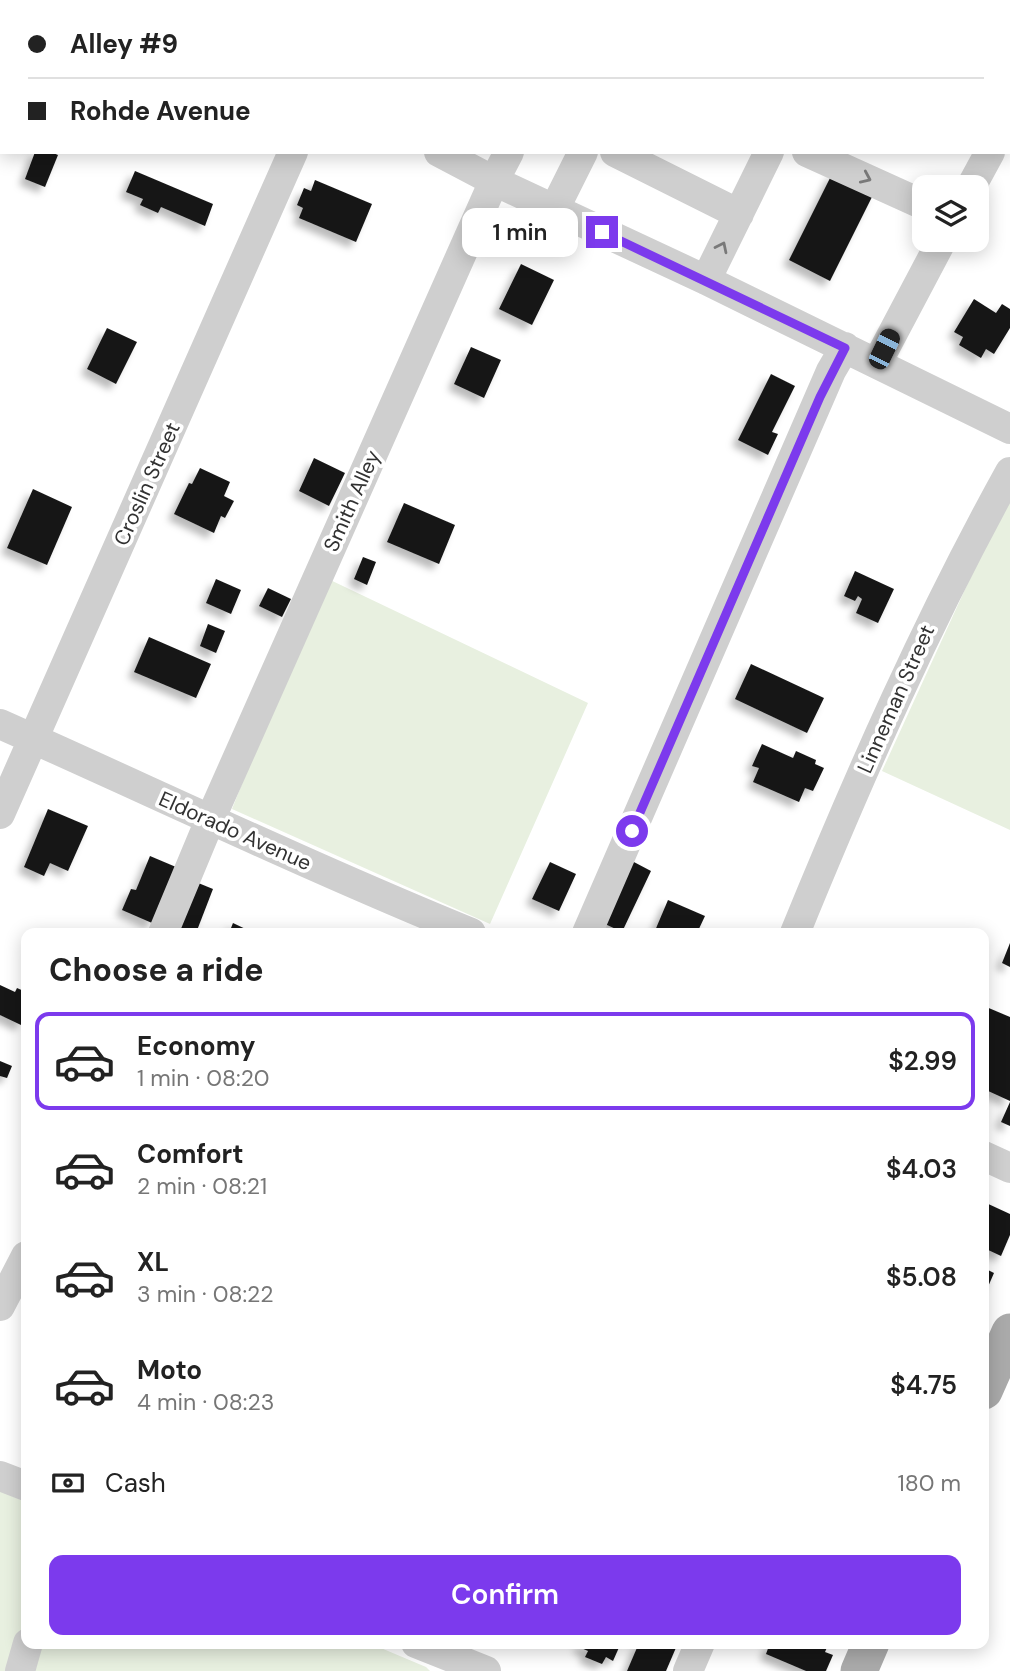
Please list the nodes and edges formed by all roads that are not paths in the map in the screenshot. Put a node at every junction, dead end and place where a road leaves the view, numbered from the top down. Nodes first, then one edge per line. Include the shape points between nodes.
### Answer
1 (292, 154) edge
2 (443, 154) edge
3 (508, 154) edge
4 (582, 154) edge
5 (619, 154) edge
6 (768, 154) edge
7 (811, 154) edge
8 (989, 154) edge
9 (978, 175) edge
10 (494, 181) junction
11 (912, 200) edge
12 (554, 209) junction
13 (739, 214) junction
14 (936, 252) edge
15 (706, 281) junction
16 (845, 348) junction
17 (877, 363) junction
18 (1010, 429) edge
19 (1010, 472) edge
20 (0, 724) edge
21 (34, 739) junction
22 (0, 814) edge
23 (210, 820) junction
24 (165, 928) edge
25 (458, 928) edge
26 (589, 928) edge
27 (797, 928) edge
28 (989, 1158) edge
29 (1010, 1168) edge
30 (21, 1266) edge
31 (0, 1307) edge
32 (1008, 1340) edge
33 (989, 1380) edge
34 (0, 1476) edge
35 (21, 1484) edge
36 (26, 1649) edge
37 (436, 1649) edge
38 (697, 1649) edge
39 (869, 1649) edge
40 (484, 1663) edge
41 (20, 1671) edge
42 (688, 1671) edge
43 (859, 1671) edge

1 - 21 street, Croslin Street
2 - 10 street
3 - 10 street, Smith Alley
4 - 12 street
5 - 13 street
6 - 13 street
7 -> 11 street
8 - 9 street
10 - 12 street
10 - 23 street, Smith Alley
12 - 15 street
15 -> 13 street
14 - 17 street
15 - 16 street
16 - 17 street
16 - 26 street
17 - 18 street
19 - 27 street, Linneman Street via 935,614
20 - 21 street, Eldorado Avenue
21 - 22 street, Croslin Street
21 - 23 street, Eldorado Avenue
23 - 24 street, Smith Alley
23 - 25 street, Eldorado Avenue
28 - 29 street
30 - 31 street
32 - 33 main road
34 - 35 street
36 - 41 street
37 - 40 street
38 - 42 street
39 - 43 main road

